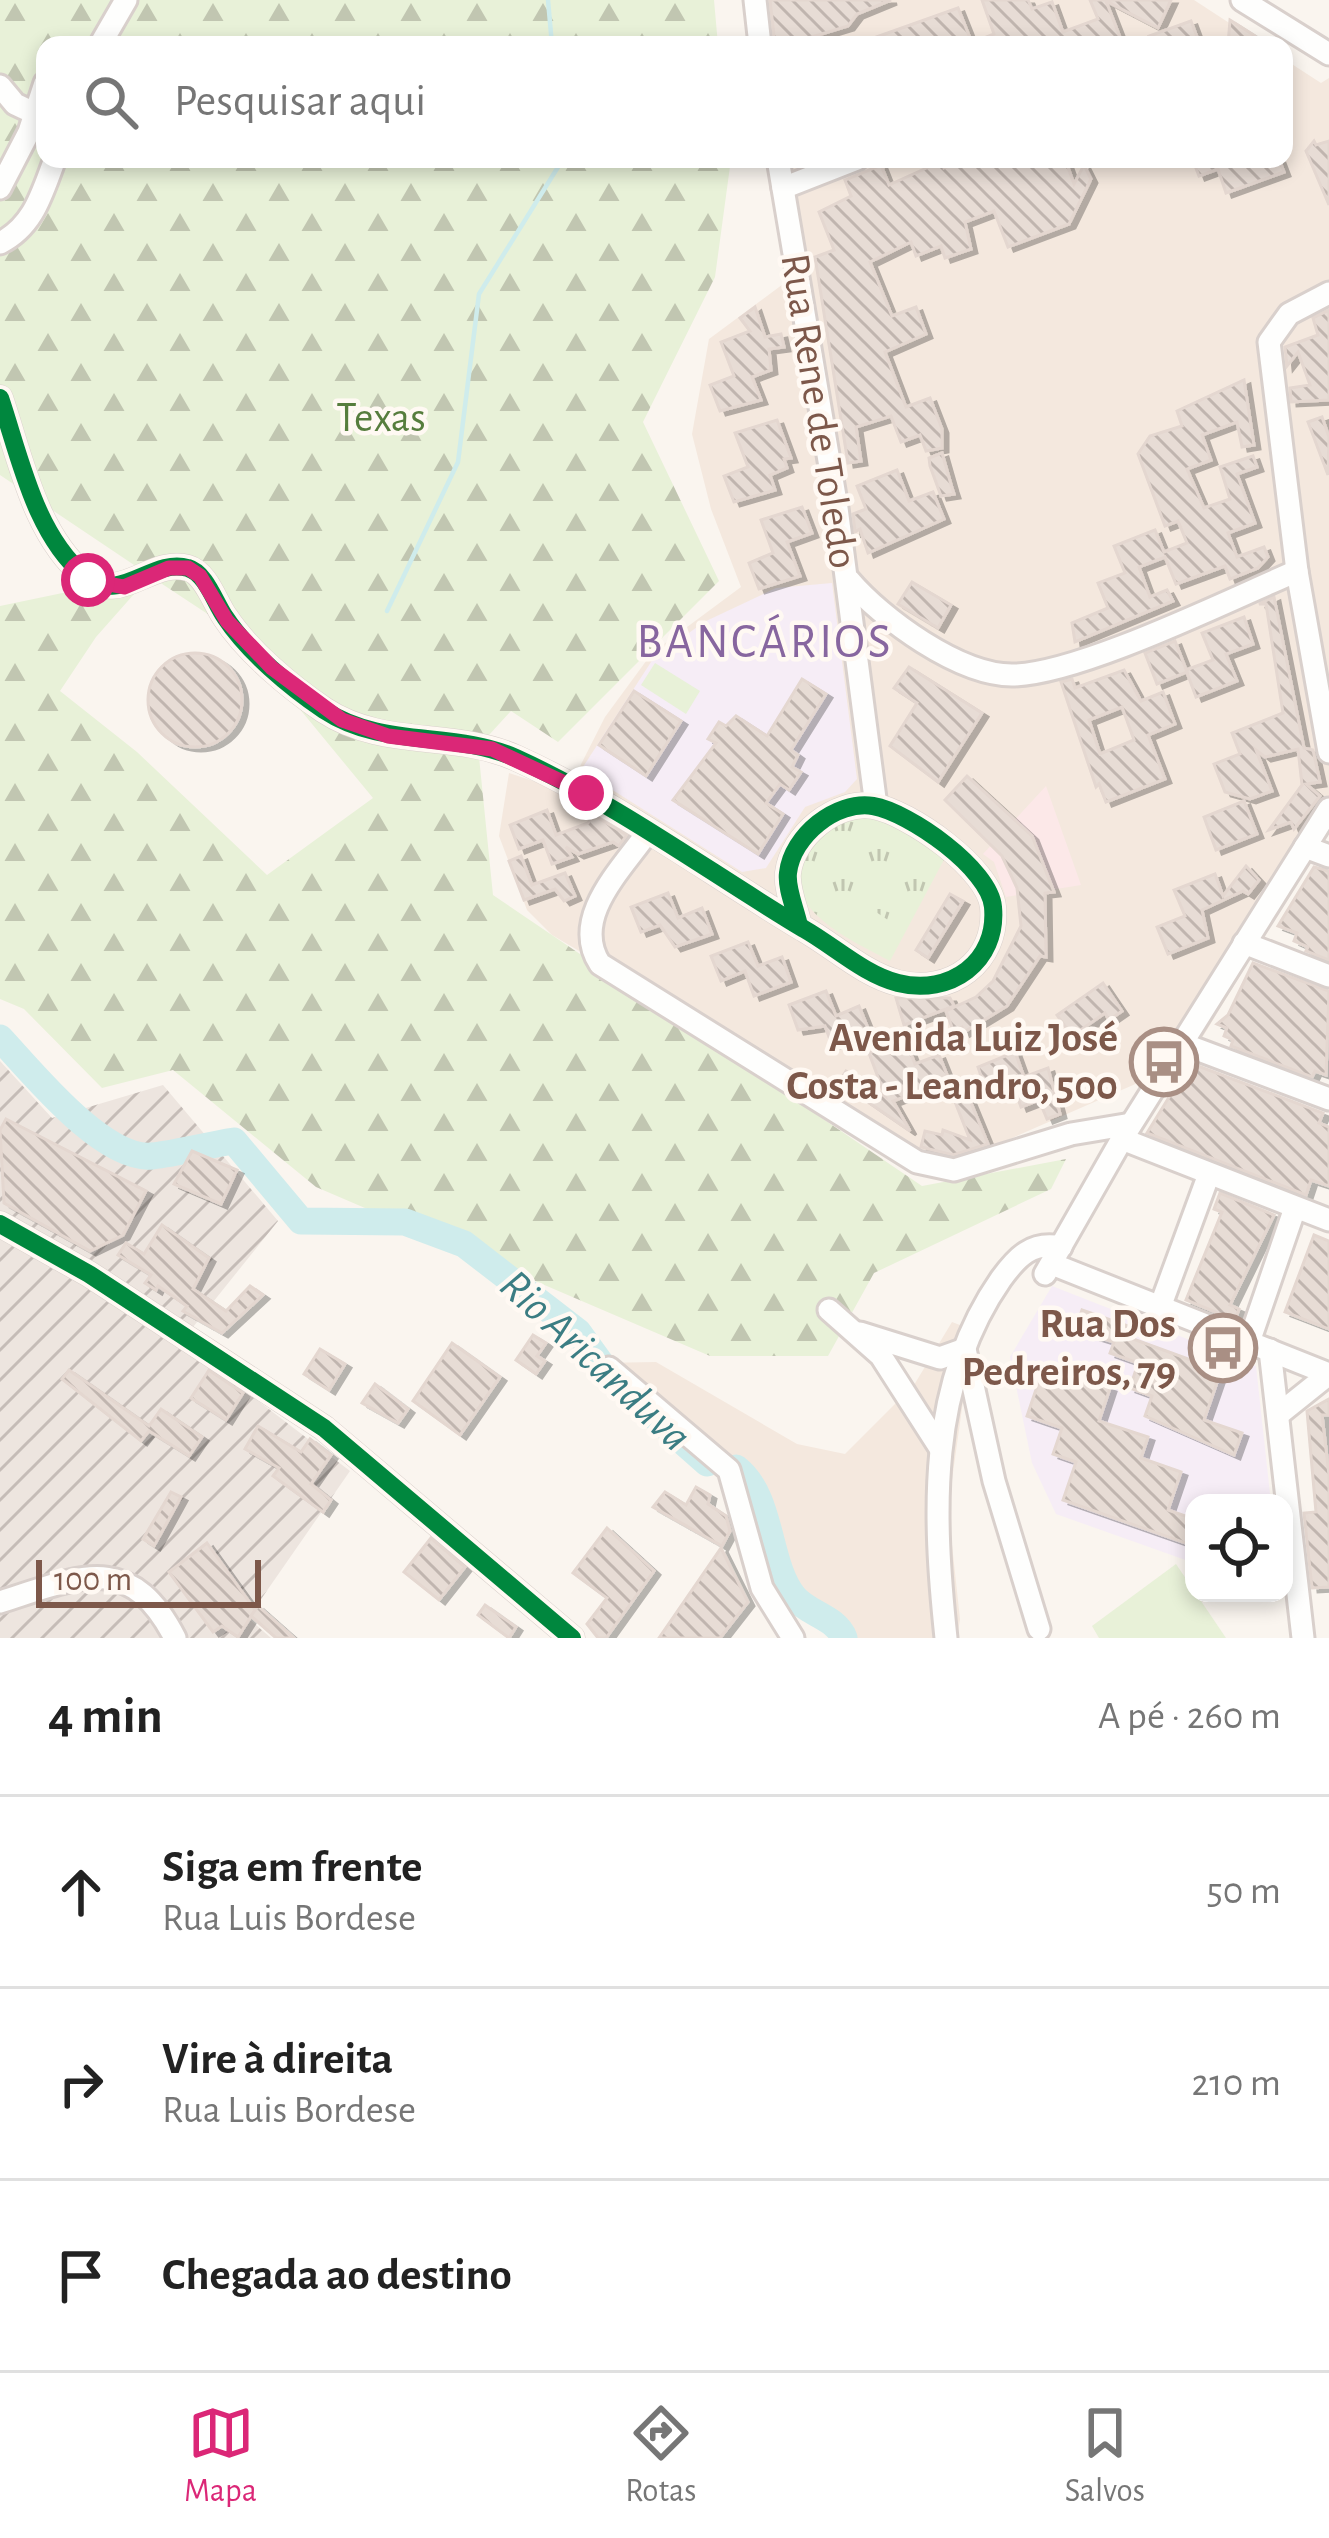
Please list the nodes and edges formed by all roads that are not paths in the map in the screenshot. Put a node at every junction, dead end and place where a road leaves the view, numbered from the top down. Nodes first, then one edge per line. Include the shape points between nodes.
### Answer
1 (126, 0) edge
2 (754, 0) edge
3 (1242, 0) edge
4 (105, 36) edge
5 (759, 36) edge
6 (1329, 54) edge
7 (0, 86) edge
8 (36, 108) edge
9 (34, 113) junction
10 (52, 168) edge
11 (780, 168) edge
12 (834, 168) edge
13 (0, 188) edge
14 (783, 188) junction
15 (0, 243) edge
16 (1329, 293) edge
17 (0, 398) edge
18 (1297, 571) junction
19 (847, 578) junction
20 (890, 622) junction
21 (856, 655) junction
22 (1329, 752) edge
23 (876, 806) junction
24 (1329, 809) edge
25 (647, 833) junction
26 (1305, 847) junction
27 (1329, 856) edge
28 (787, 874) junction
29 (741, 891) junction
30 (800, 926) junction
31 (1244, 944) junction
32 (1329, 976) edge
33 (1183, 1044) junction
34 (1329, 1099) edge
35 (1127, 1131) junction
36 (1209, 1174) junction
37 (1295, 1208) junction
38 (1329, 1220) edge
39 (0, 1224) edge
40 (1052, 1262) junction
41 (829, 1310) dead end
42 (1159, 1310) junction
43 (860, 1333) junction
44 (1260, 1346) junction
45 (964, 1349) junction
46 (609, 1368) dead end
47 (1329, 1374) edge
48 (1279, 1414) junction
49 (940, 1448) junction
50 (0, 1602) edge
51 (1039, 1629) dead end
52 (175, 1638) edge
53 (572, 1638) edge
54 (793, 1638) edge
55 (946, 1638) edge
56 (1303, 1638) edge

1 - 4 street
2 - 5 street
3 - 6 street
7 - 9 street
8 - 9 street
9 - 13 street
10 - 15 street via 34,213
11 - 14 street, Rua Rene de Toledo
12 - 14 street
14 - 19 street, Rua Rene de Toledo
16 - 18 street via 1289,314 1269,342
17 - 25 street via 36,505 88,580 124,587 188,568 272,668 342,720 388,736 492,749 586,793
18 - 20 street via 1147,634 1012,675 976,667
18 - 22 street
19 - 20 street
19 - 21 street, Rua Rene de Toledo
20 - 21 street
21 - 23 street, Rua Rene de Toledo
23 - 28 street via 854,807 813,827
23 - 30 street via 957,853 983,879 993,919 981,958 948,982 899,984
24 - 26 street
25 - 29 street
25 - 35 street via 593,916 590,939 600,964 917,1162 954,1170 1072,1133
26 - 27 street
26 - 31 street
28 - 29 street
28 - 30 street
29 - 30 street
31 - 32 street
31 - 33 street
33 - 34 street
33 - 35 street
35 - 36 street
35 - 40 street
36 - 37 street
36 - 42 street
37 - 38 street
37 - 44 street
39 - 53 street via 324,1428
40 - 42 street
40 - 45 street via 1040,1245 1013,1262
41 - 43 street
42 - 44 street
43 - 45 street via 940,1358
43 - 49 street
44 - 47 street
44 - 48 street
45 - 49 street
45 - 51 street
46 - 54 street via 729,1470 762,1588
47 - 48 street
48 - 56 street
49 - 55 street
50 - 52 street via 76,1578 121,1579 156,1602

